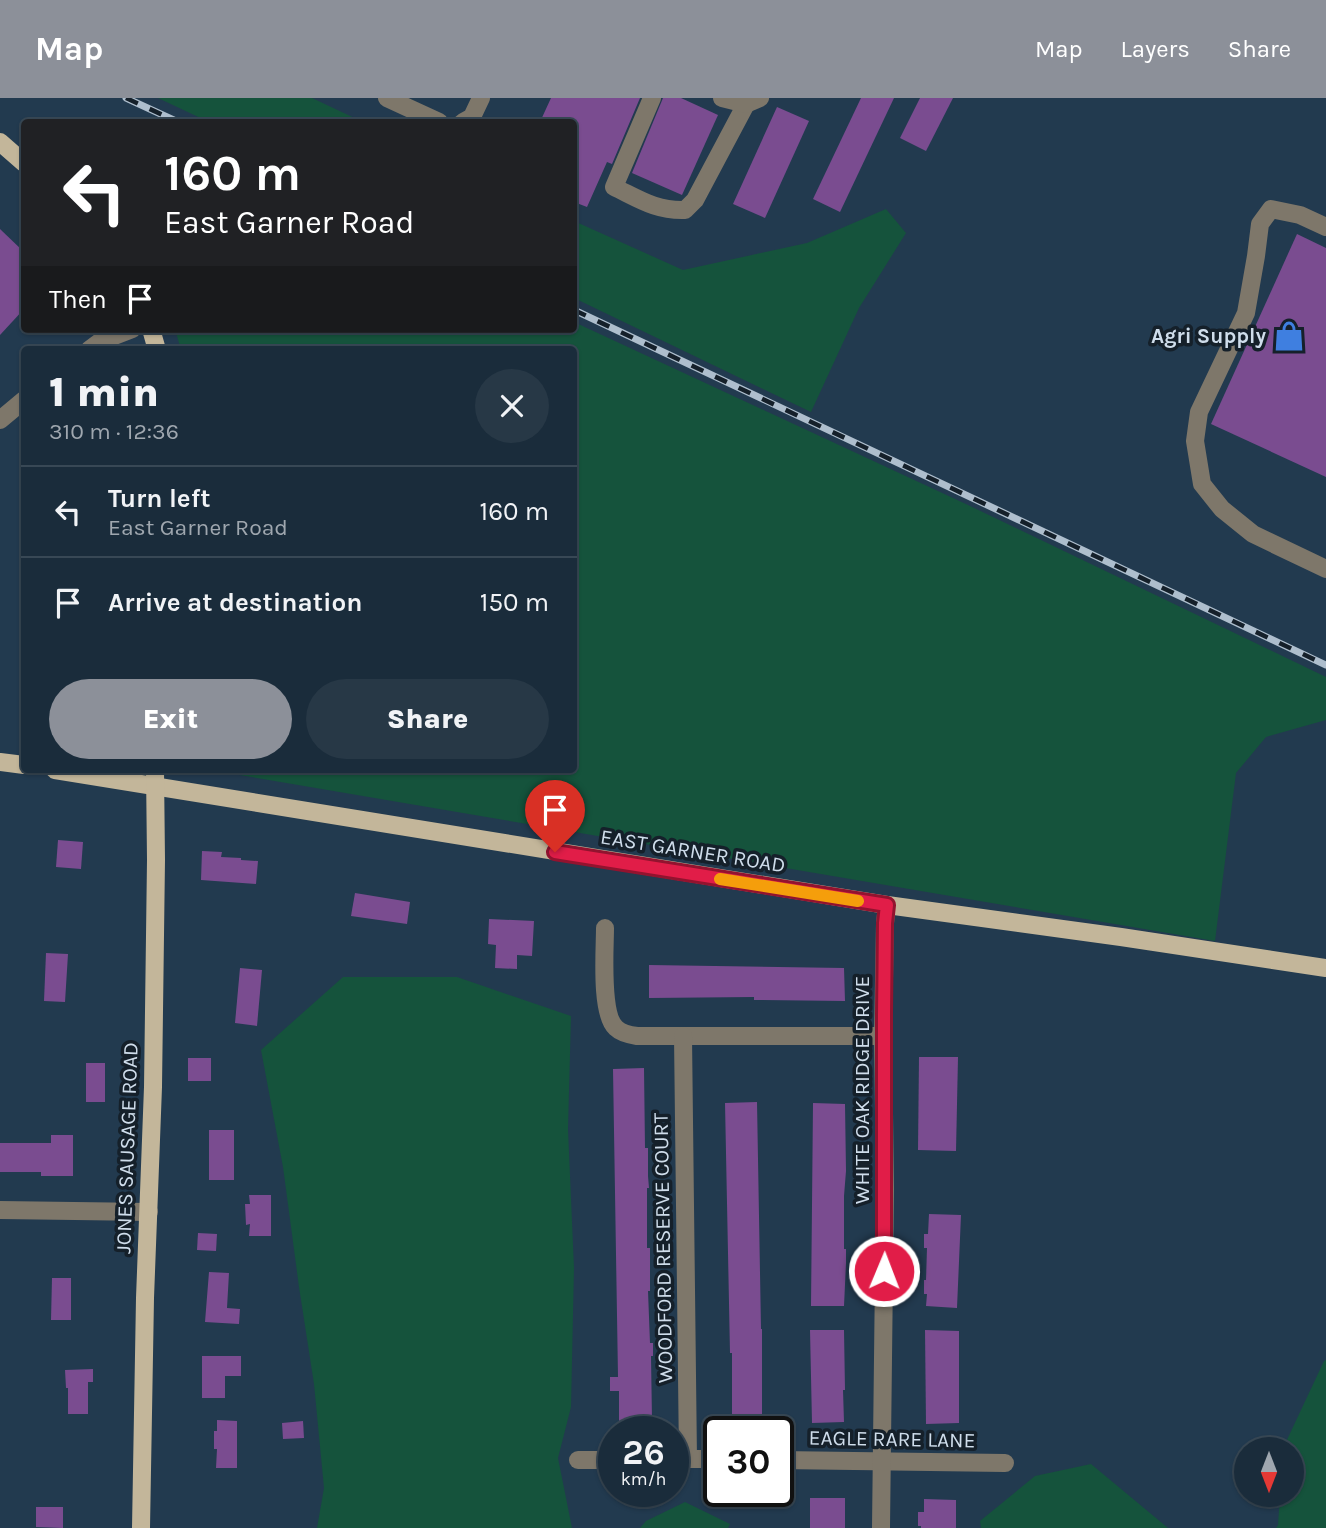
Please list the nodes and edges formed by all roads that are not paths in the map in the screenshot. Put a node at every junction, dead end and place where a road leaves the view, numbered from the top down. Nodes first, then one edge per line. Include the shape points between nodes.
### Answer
1 (387, 98) edge
2 (481, 98) edge
3 (652, 98) edge
4 (722, 98) edge
5 (753, 101) edge
6 (432, 119) edge
7 (468, 119) edge
8 (0, 142) edge
9 (21, 160) edge
10 (1326, 227) edge
11 (122, 333) edge
12 (94, 346) edge
13 (21, 402) edge
14 (0, 420) edge
15 (1326, 569) edge
16 (0, 761) edge
17 (21, 764) edge
18 (92, 773) edge
19 (155, 778) edge
20 (887, 905) junction
21 (605, 928) dead end
22 (1326, 968) edge
23 (683, 1036) junction
24 (883, 1036) junction
25 (0, 1210) edge
26 (149, 1212) junction
27 (681, 1416) edge
28 (578, 1460) dead end
29 (598, 1460) edge
30 (794, 1460) edge
31 (881, 1461) junction
32 (1005, 1463) dead end
33 (141, 1528) edge
34 (881, 1528) edge

1 - 6 street
2 - 7 street
3 - 5 street via 614,187 669,211 685,210 695,200
4 - 5 street
8 - 9 main road
10 - 15 street via 1270,209 1260,224 1245,313 1199,412 1195,441 1202,484 1222,509 1253,534
11 - 12 street
13 - 14 street
16 - 17 main road
18 - 19 main road, EAST GARNER ROAD
19 - 20 main road, EAST GARNER ROAD
19 - 26 main road, JONES SAUSAGE ROAD
20 - 22 main road, EAST GARNER ROAD
20 - 24 street, WHITE OAK RIDGE DRIVE
21 - 23 street via 606,1001 616,1029 637,1036
23 - 24 street
23 - 27 street, WOODFORD RESERVE COURT
24 - 31 street, WHITE OAK RIDGE DRIVE
25 - 26 street
26 - 33 main road, JONES SAUSAGE ROAD
28 - 29 street
30 - 31 street, EAGLE RARE LANE
31 - 32 street, EAGLE RARE LANE
31 - 34 street, WHITE OAK RIDGE DRIVE

